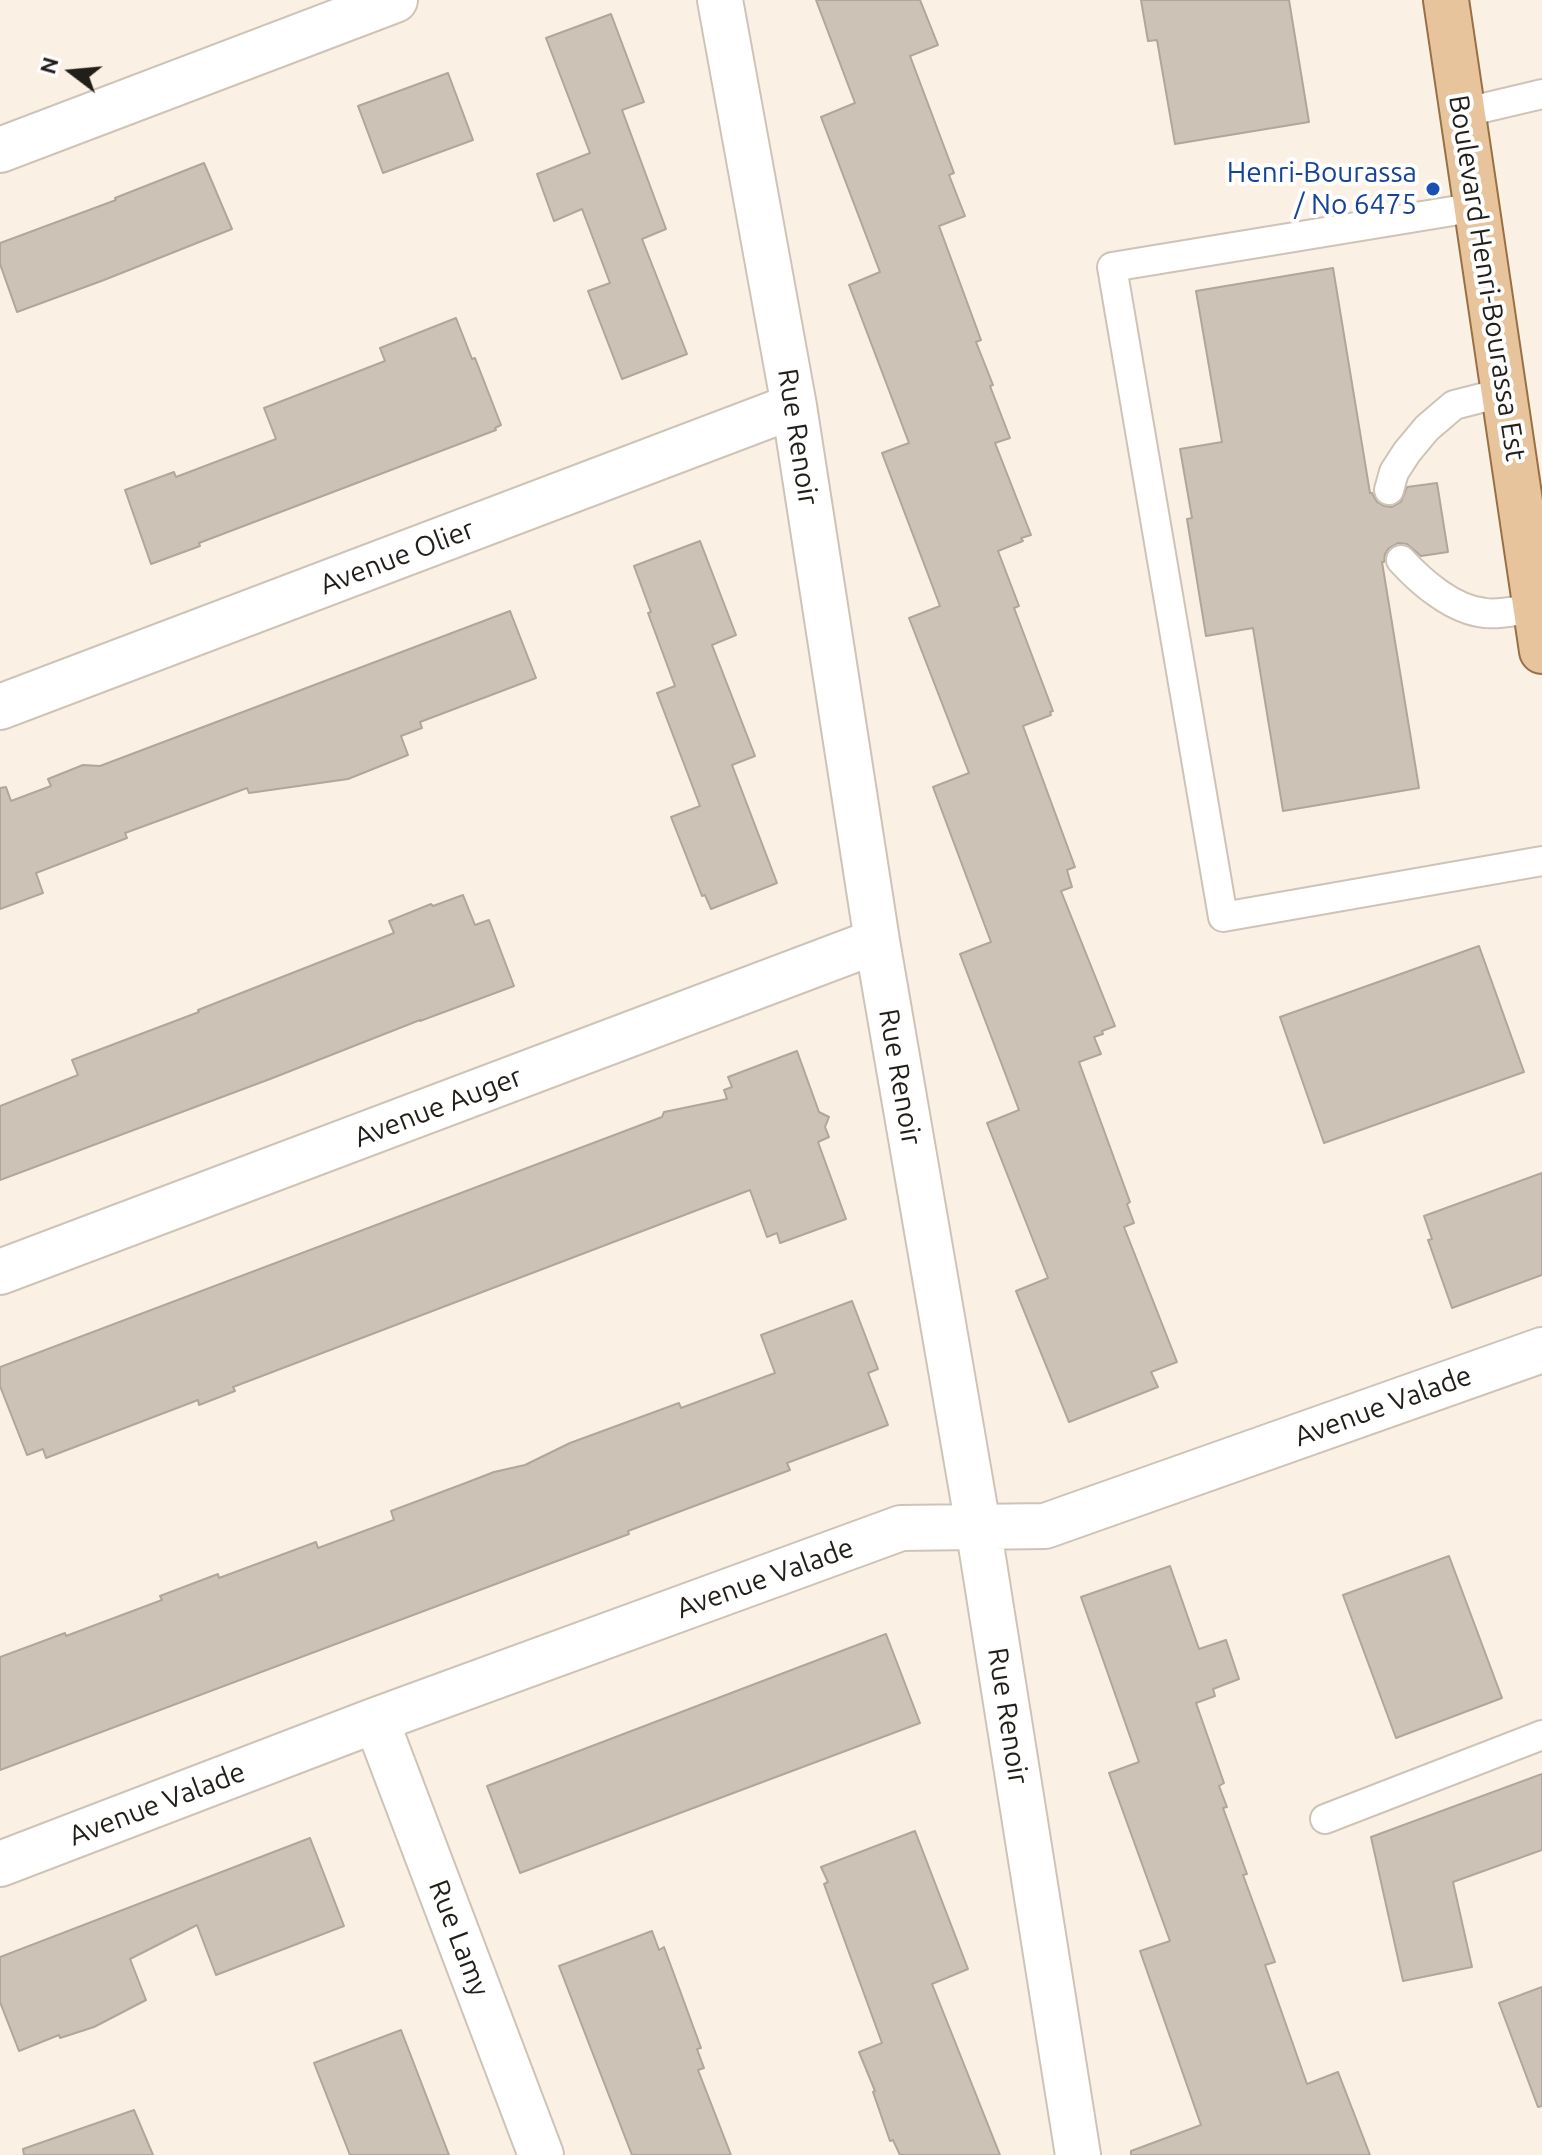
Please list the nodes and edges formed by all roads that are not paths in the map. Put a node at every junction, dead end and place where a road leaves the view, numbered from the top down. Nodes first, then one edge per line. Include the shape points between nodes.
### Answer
1 (395, 0) edge
2 (720, 0) edge
3 (1446, 0) edge
4 (1542, 94) edge
5 (1462, 113) junction
6 (0, 150) edge
7 (1477, 207) junction
8 (1505, 392) junction
9 (794, 406) junction
10 (1389, 490) dead end
11 (1401, 560) dead end
12 (1535, 608) junction
13 (1542, 651) edge
14 (0, 707) edge
15 (1542, 861) edge
16 (877, 941) junction
17 (0, 1272) edge
18 (1542, 1350) edge
19 (978, 1526) junction
20 (376, 1720) junction
21 (1542, 1735) edge
22 (1325, 1819) dead end
23 (0, 1864) edge
24 (541, 2155) edge
25 (1078, 2155) edge

1 - 6 street
2 - 9 street, Rue Renoir
3 - 5 main road, Boulevard Henri-Bourassa Est
4 - 5 lane
5 - 7 main road, Boulevard Henri-Bourassa Est
7 - 8 main road, Boulevard Henri-Bourassa Est
7 - 15 lane via 1112,267 1223,917
8 - 10 lane via 1454,405 1407,452
8 - 12 main road, Boulevard Henri-Bourassa Est
9 - 14 street, Avenue Olier
9 - 16 street, Rue Renoir
11 - 12 lane via 1438,594 1466,608 1485,613
12 - 13 main road, Boulevard Henri-Bourassa Est
16 - 17 street, Avenue Auger
16 - 19 street, Rue Renoir
18 - 19 street, Avenue Valade via 1045,1526
19 - 20 street, Avenue Valade via 901,1528
19 - 25 street, Rue Renoir
20 - 23 street, Avenue Valade
20 - 24 street, Rue Lamy
21 - 22 lane

